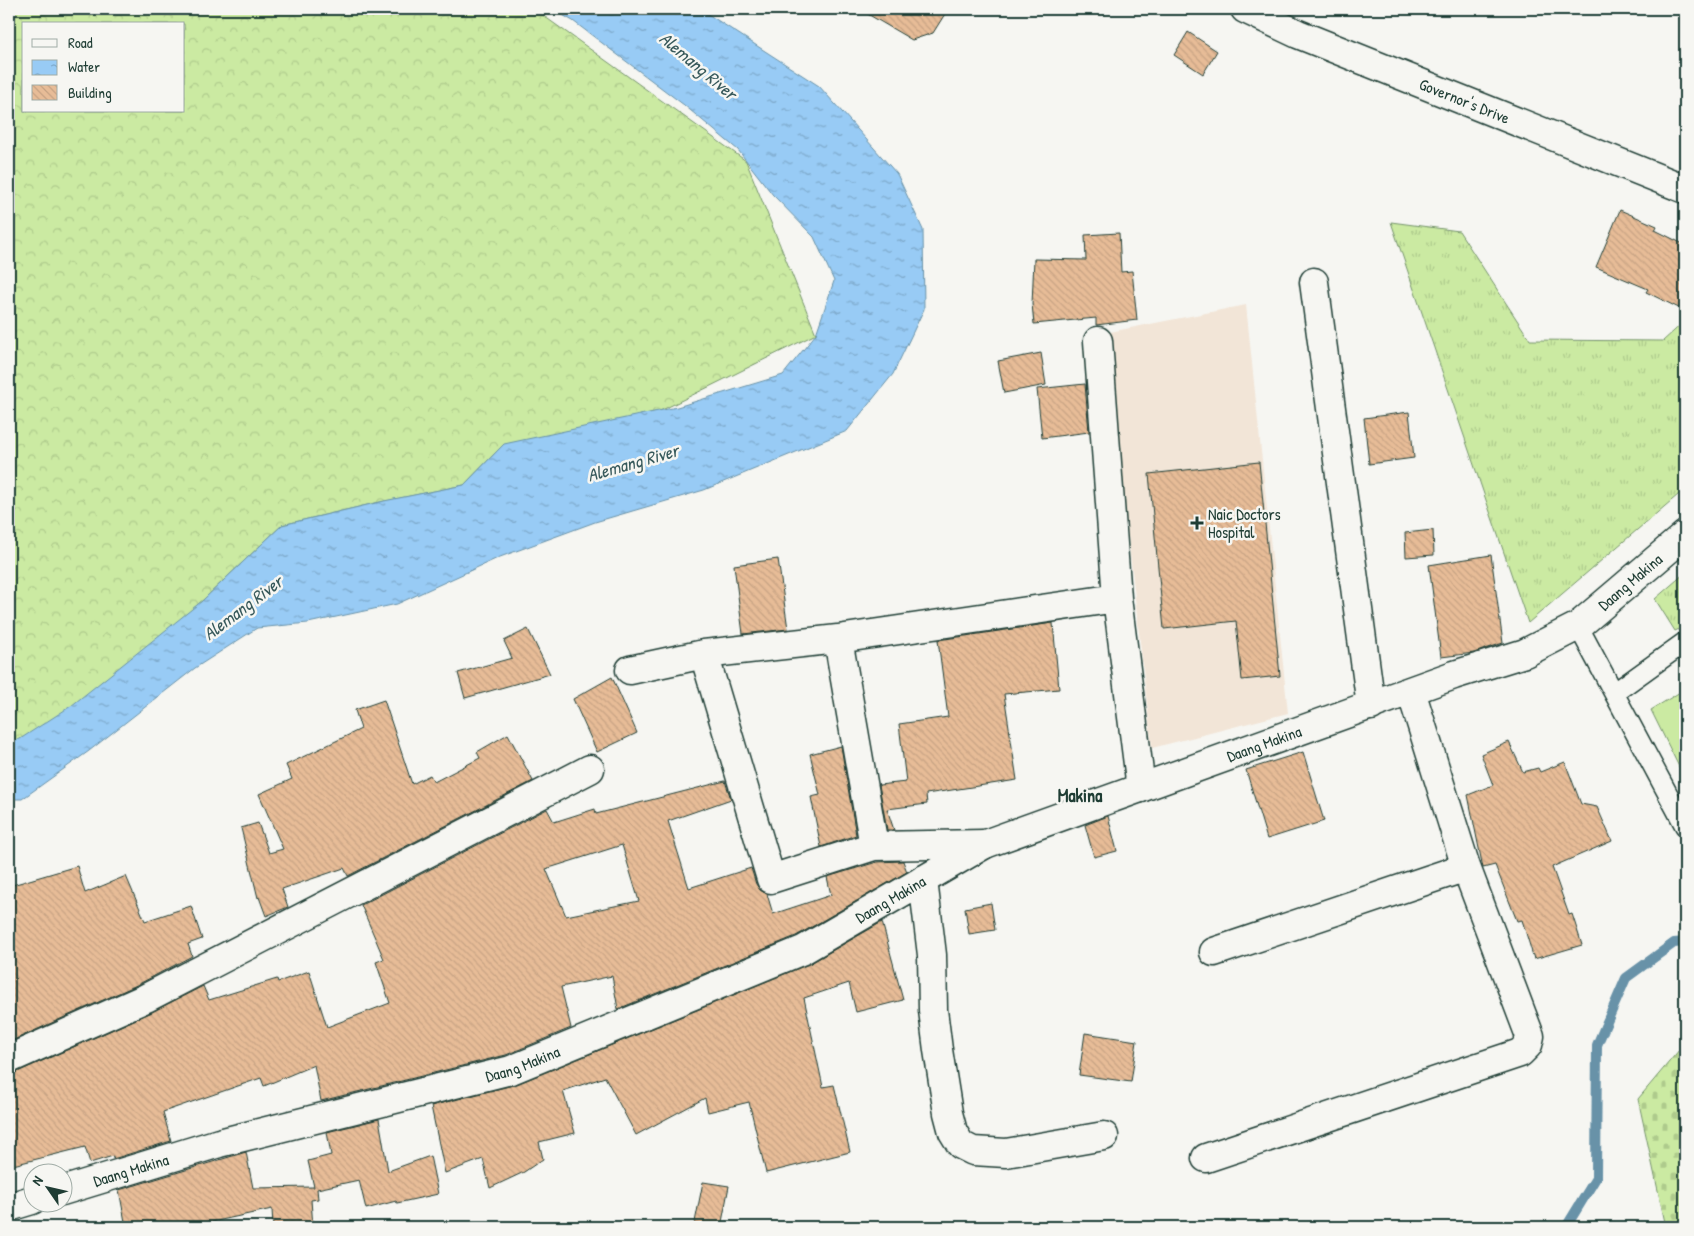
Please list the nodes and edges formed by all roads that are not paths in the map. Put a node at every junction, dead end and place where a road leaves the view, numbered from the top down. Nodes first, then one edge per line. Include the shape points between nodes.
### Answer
1 (1245, 9) edge
2 (1685, 189) edge
3 (1314, 282) dead end
4 (1098, 341) dead end
5 (1685, 535) edge
6 (1118, 598) junction
7 (1578, 626) junction
8 (838, 639) junction
9 (1685, 642) edge
10 (704, 654) junction
11 (630, 670) dead end
12 (1411, 691) junction
13 (1614, 693) junction
14 (1371, 706) junction
15 (590, 768) dead end
16 (1141, 788) junction
17 (1685, 826) edge
18 (985, 844) junction
19 (874, 846) junction
20 (1466, 868) junction
21 (923, 880) junction
22 (1214, 952) dead end
23 (9, 1059) edge
24 (1104, 1136) dead end
25 (1206, 1158) dead end
26 (72, 1188) edge
27 (22, 1203) edge
28 (9, 1207) edge

1 - 2 street, Governor's Drive via 1298,34
3 - 14 street
4 - 6 street
5 - 7 street, Daang Makina
6 - 8 street
6 - 16 street
7 - 12 street, Daang Makina via 1525,653
7 - 13 lane
8 - 10 street
8 - 19 street
9 - 13 lane
10 - 11 street
10 - 19 street via 771,879
12 - 14 street, Daang Makina
12 - 20 street
13 - 17 lane
14 - 16 street, Daang Makina
15 - 23 street via 146,998
16 - 18 street, Daang Makina
18 - 19 street
18 - 21 street, Daang Makina
20 - 22 street
20 - 25 street via 1530,1036 1528,1045 1520,1053
21 - 24 street via 938,1050 948,1112 953,1132 961,1145 973,1151 1006,1153
21 - 26 street, Daang Makina via 803,950 511,1070 219,1143
27 - 28 street

